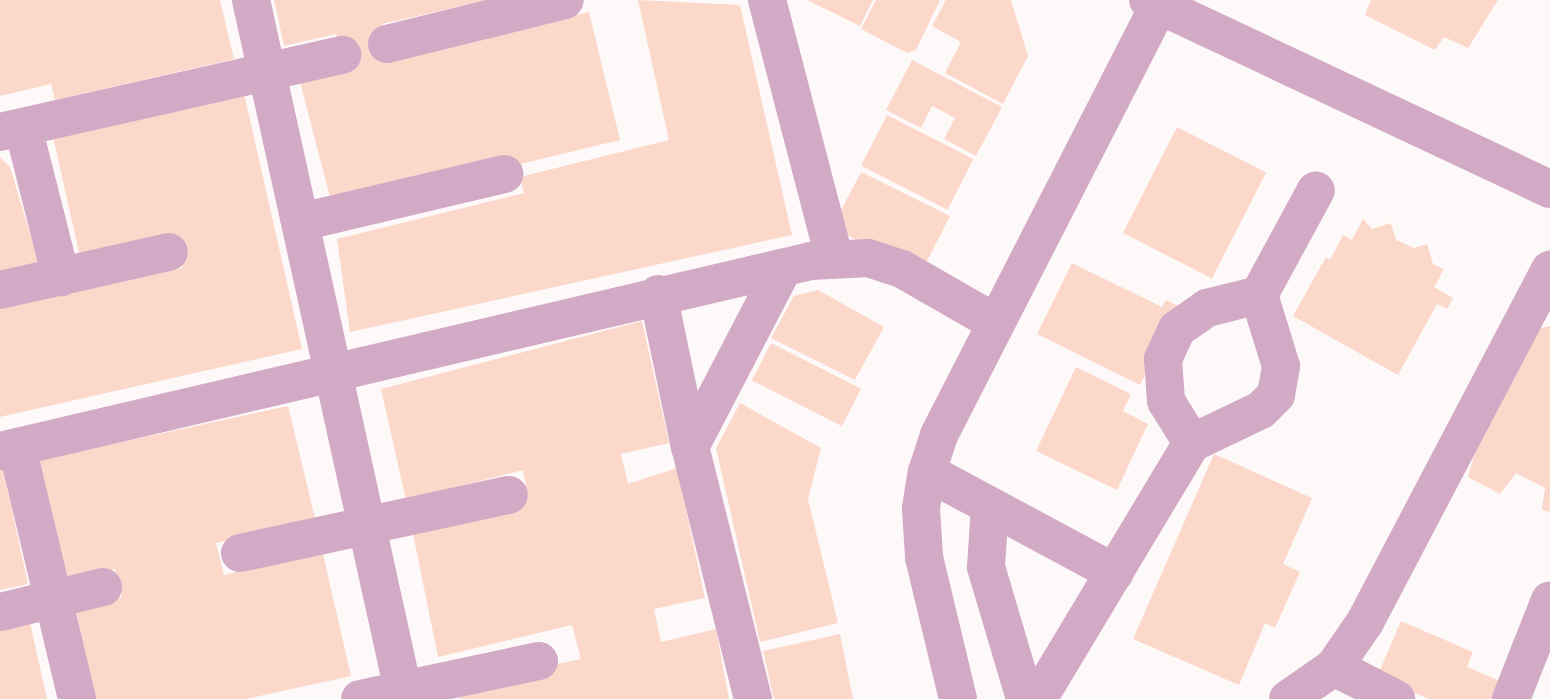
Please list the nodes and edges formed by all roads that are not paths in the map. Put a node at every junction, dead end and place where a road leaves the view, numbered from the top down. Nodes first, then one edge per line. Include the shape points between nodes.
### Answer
1 (251, 0) edge
2 (565, 0) edge
3 (767, 0) edge
4 (1155, 2) edge
5 (387, 44) dead end
6 (342, 55) dead end
7 (268, 73) junction
8 (11, 130) edge
9 (503, 174) dead end
10 (1550, 189) edge
11 (1316, 190) dead end
12 (301, 222) junction
13 (169, 251) dead end
14 (834, 258) junction
15 (783, 268) junction
16 (1550, 270) edge
17 (61, 277) junction
18 (0, 289) edge
19 (658, 294) junction
20 (1259, 295) junction
21 (994, 321) junction
22 (336, 369) junction
23 (1192, 443) junction
24 (690, 447) junction
25 (8, 449) edge
26 (926, 472) junction
27 (509, 495) dead end
28 (990, 506) junction
29 (370, 521) junction
30 (240, 553) dead end
31 (1115, 573) junction
32 (103, 587) dead end
33 (1550, 600) edge
34 (53, 601) junction
35 (0, 612) edge
36 (539, 661) dead end
37 (1334, 667) junction
38 (404, 694) edge
39 (77, 699) edge
40 (360, 699) edge
41 (752, 699) edge
42 (958, 699) edge
43 (1026, 699) edge
44 (1038, 699) edge
45 (1287, 699) edge
46 (1396, 699) edge
47 (1511, 699) edge

1 - 7 street
2 - 5 street
3 - 14 street
4 - 10 street
4 - 21 street
6 - 7 street
7 - 8 street
7 - 12 street
8 - 17 street
9 - 12 street
11 - 20 street
12 - 22 street
13 - 17 street
14 - 15 street
14 - 21 street via 868,258 902,269
15 - 19 street
15 - 24 street
16 - 37 street via 1365,622
17 - 18 street
19 - 22 street
19 - 24 street
20 - 23 street via 1281,366 1276,396 1261,410
20 - 23 street via 1207,308 1177,329 1167,349 1163,359 1166,401
21 - 26 street
22 - 25 street
22 - 29 street
23 - 31 street
24 - 41 street
25 - 34 street
26 - 28 street
26 - 42 street via 921,508 924,557
27 - 29 street
28 - 31 street
28 - 43 street via 986,567
29 - 30 street
29 - 38 street
31 - 44 street
32 - 34 street
33 - 47 street
34 - 35 street
34 - 39 street
36 - 38 street
37 - 45 street
37 - 46 street
38 - 40 street

